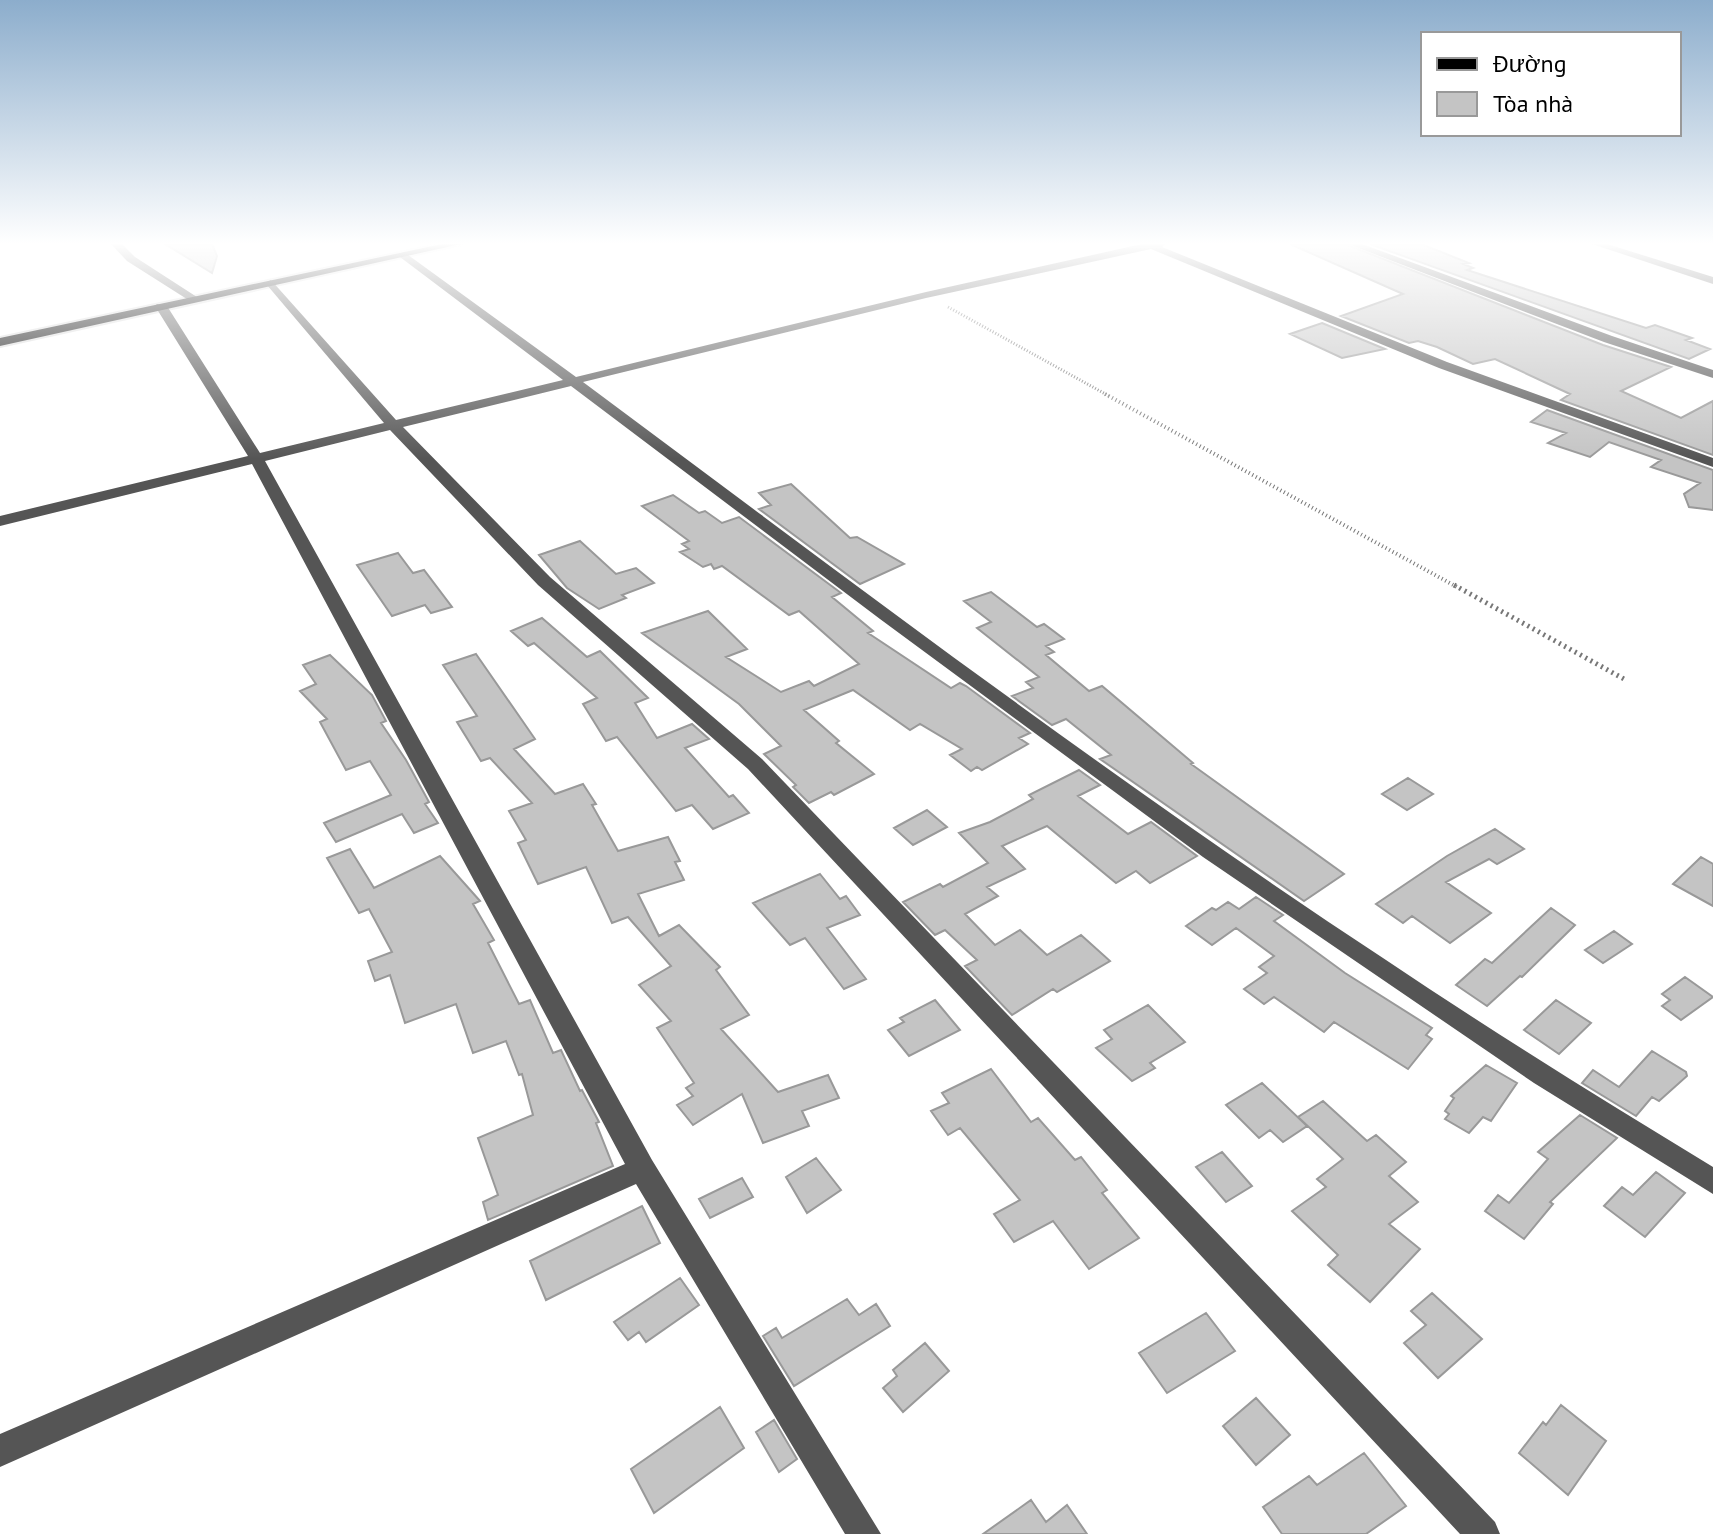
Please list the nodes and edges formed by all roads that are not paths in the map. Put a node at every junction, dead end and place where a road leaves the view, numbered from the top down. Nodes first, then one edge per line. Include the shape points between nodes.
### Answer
1 (118, 316) edge
2 (167, 316) edge
3 (299, 316) edge
4 (486, 316) edge
5 (843, 316) edge
6 (1326, 316) edge
7 (1545, 316) edge
8 (0, 342) edge
9 (1713, 374) edge
10 (576, 382) junction
11 (394, 426) junction
12 (257, 460) junction
13 (1713, 463) edge
14 (0, 521) edge
15 (642, 1169) junction
16 (1713, 1182) edge
17 (0, 1451) edge
18 (864, 1534) edge
19 (1483, 1534) edge

1 - 8 main road
2 - 12 street
3 - 11 street
4 - 10 street
5 - 10 street
6 - 13 street via 1528,398
7 - 9 street
10 - 11 street
10 - 16 street via 1005,706 1243,876 1523,1065
11 - 12 street
11 - 19 street via 576,611 755,764
12 - 14 street
12 - 15 street
15 - 17 street
15 - 18 street

